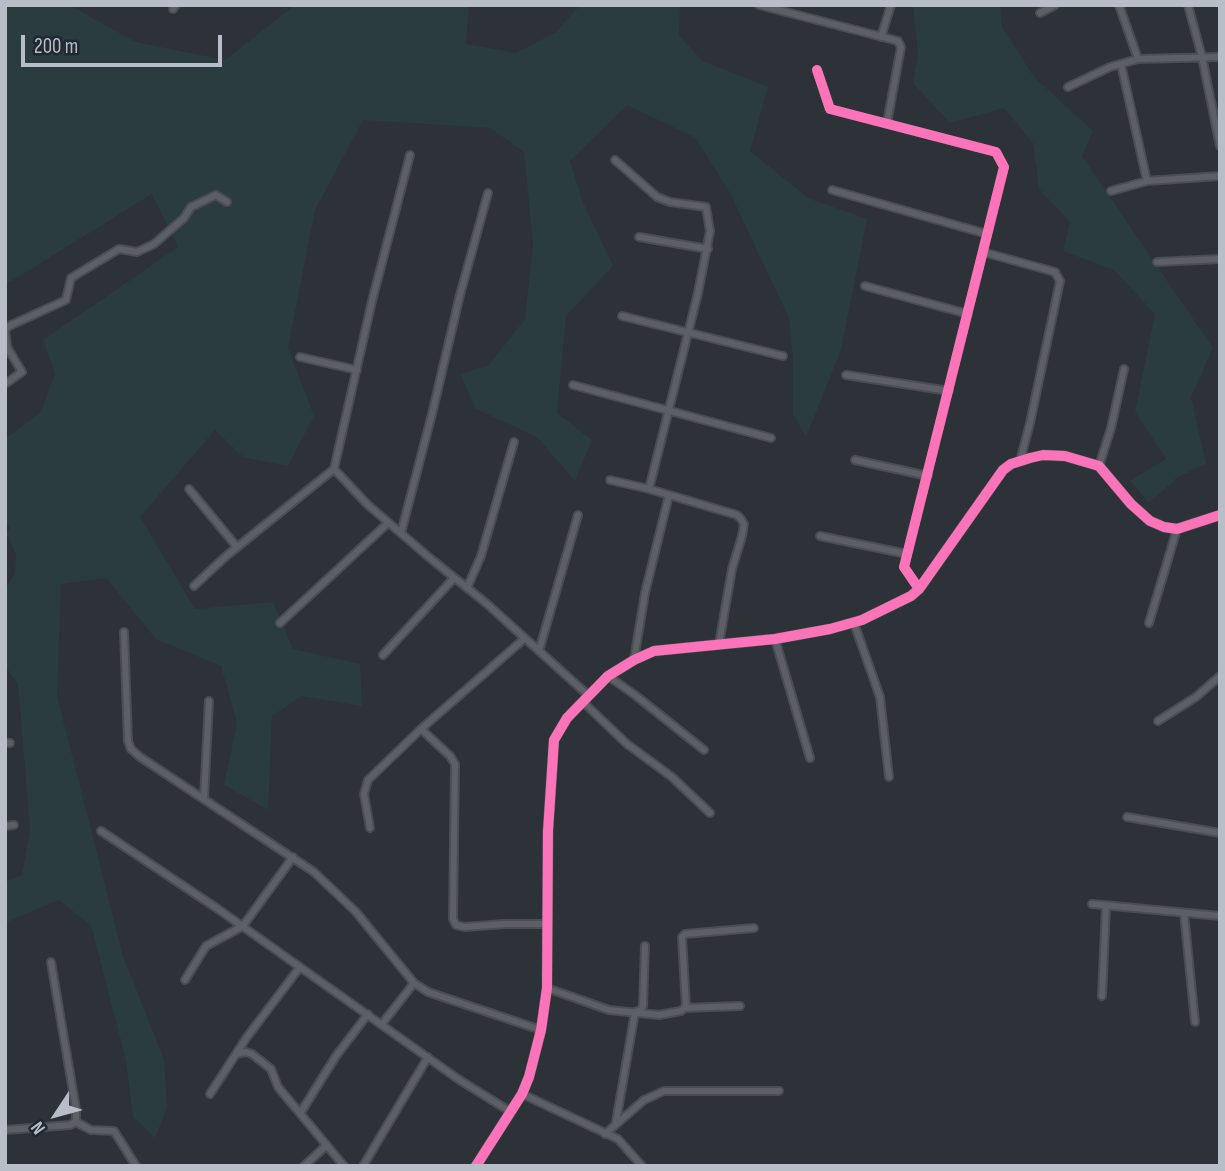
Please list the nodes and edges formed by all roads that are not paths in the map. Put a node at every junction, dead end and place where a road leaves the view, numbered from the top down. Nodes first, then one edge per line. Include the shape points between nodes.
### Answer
1 (760, 5) edge
2 (891, 5) edge
3 (1055, 5) edge
4 (1119, 5) edge
5 (1188, 5) edge
6 (1040, 13) dead end
7 (881, 37) junction
8 (1202, 57) junction
9 (1220, 57) edge
10 (1138, 59) junction
11 (1121, 64) junction
12 (817, 70) dead end
13 (1068, 86) dead end
14 (887, 123) junction
15 (1220, 146) edge
16 (410, 155) dead end
17 (615, 160) dead end
18 (1220, 176) edge
19 (1147, 181) junction
20 (832, 190) dead end
21 (1111, 191) dead end
22 (488, 193) dead end
23 (228, 202) dead end
24 (987, 234) junction
25 (639, 237) dead end
26 (708, 249) junction
27 (983, 252) junction
28 (1220, 259) edge
29 (1157, 262) dead end
30 (865, 286) dead end
31 (968, 314) junction
32 (622, 316) dead end
33 (688, 332) junction
34 (783, 356) dead end
35 (300, 357) dead end
36 (1124, 369) dead end
37 (357, 370) junction
38 (846, 375) dead end
39 (5, 384) edge
40 (573, 385) dead end
41 (949, 391) junction
42 (667, 411) junction
43 (771, 438) dead end
44 (514, 442) dead end
45 (855, 460) dead end
46 (1020, 461) junction
47 (1099, 466) junction
48 (334, 469) junction
49 (928, 476) junction
50 (610, 480) dead end
51 (189, 489) dead end
52 (649, 489) junction
53 (668, 495) junction
54 (578, 515) dead end
55 (1220, 515) edge
56 (388, 523) junction
57 (1177, 529) junction
58 (401, 533) junction
59 (820, 536) dead end
60 (237, 547) junction
61 (907, 554) junction
62 (454, 578) junction
63 (194, 586) dead end
64 (467, 588) junction
65 (919, 589) junction
66 (854, 622) junction
67 (1149, 622) dead end
68 (280, 623) dead end
69 (124, 632) dead end
70 (525, 638) junction
71 (775, 639) junction
72 (719, 644) junction
73 (539, 650) junction
74 (383, 655) dead end
75 (634, 660) junction
76 (608, 676) junction
77 (1220, 676) edge
78 (586, 699) junction
79 (209, 701) dead end
80 (1158, 721) dead end
81 (421, 729) junction
82 (705, 750) dead end
83 (810, 758) dead end
84 (889, 776) dead end
85 (204, 798) junction
86 (710, 813) dead end
87 (1127, 817) dead end
88 (14, 825) dead end
89 (5, 827) edge
90 (370, 828) dead end
91 (101, 831) dead end
92 (1220, 833) edge
93 (293, 857) junction
94 (1092, 904) dead end
95 (1107, 906) junction
96 (1184, 913) junction
97 (1220, 916) edge
98 (546, 925) junction
99 (243, 926) junction
100 (754, 928) dead end
101 (645, 946) dead end
102 (51, 962) dead end
103 (300, 967) junction
104 (185, 980) dead end
105 (414, 983) junction
106 (547, 988) junction
107 (1102, 996) dead end
108 (740, 1006) dead end
109 (684, 1008) junction
110 (635, 1012) junction
111 (368, 1014) junction
112 (1195, 1022) dead end
113 (382, 1024) junction
114 (541, 1030) junction
115 (236, 1054) junction
116 (428, 1057) junction
117 (779, 1091) dead end
118 (210, 1094) dead end
119 (522, 1094) junction
120 (301, 1112) junction
121 (511, 1112) junction
122 (76, 1122) junction
123 (616, 1122) junction
124 (5, 1130) edge
125 (605, 1134) junction
126 (327, 1145) junction
127 (136, 1166) edge
128 (304, 1166) edge
129 (344, 1166) edge
130 (363, 1166) edge
131 (476, 1166) edge
132 (642, 1166) edge

1 - 7 street
2 - 7 street
3 - 6 street
4 - 10 street
5 - 8 street
7 - 14 street via 901,44
8 - 9 street
8 - 10 street
8 - 15 street
10 - 11 street
11 - 13 street
11 - 19 street
12 - 14 street via 830,109
14 - 24 street via 996,152 1004,167
16 - 37 street
17 - 26 street via 657,197 706,206
18 - 19 street
19 - 21 street
20 - 24 street
22 - 58 street
23 - 39 street via 216,195 191,207 154,244 137,251 119,249 71,278 66,300 9,326 5,330 8,347 22,372
24 - 27 street
25 - 26 street
26 - 33 street
27 - 31 street
27 - 46 street via 1055,272 1060,281
28 - 29 street
30 - 31 street
31 - 41 street
32 - 33 street
33 - 34 street
33 - 42 street
35 - 37 street
36 - 47 street
37 - 48 street
38 - 41 street
40 - 42 street
41 - 49 street
42 - 43 street
42 - 52 street
44 - 64 street via 481,556
45 - 49 street
46 - 47 street via 1065,456
46 - 65 street via 1003,470
47 - 57 street via 1150,521
48 - 56 street
48 - 60 street
49 - 61 street
50 - 52 street
51 - 60 street
52 - 53 street
53 - 72 street via 737,515 744,524
53 - 75 street
54 - 73 street
55 - 57 street
56 - 58 street
56 - 68 street
57 - 67 street
58 - 62 street
59 - 61 street
60 - 63 street
61 - 65 street via 904,567
62 - 64 street
62 - 74 street
64 - 70 street
65 - 66 street
66 - 71 street
66 - 84 street via 880,696
69 - 85 street via 131,749
70 - 73 street
70 - 81 street
71 - 72 street
71 - 83 street
72 - 75 street via 654,651
73 - 78 street
75 - 76 street
76 - 78 street
76 - 82 street
77 - 80 street
78 - 86 street via 627,744
78 - 98 street via 554,740
79 - 85 street
81 - 90 street via 368,780 364,794
81 - 98 street via 455,764 456,925
85 - 93 street
87 - 92 street
88 - 89 street
91 - 99 street
93 - 99 street
93 - 105 street via 356,912
94 - 95 street
95 - 96 street
95 - 107 street
96 - 97 street
96 - 112 street
98 - 106 street
99 - 103 street
99 - 104 street via 206,946
100 - 109 street via 682,937 687,987
101 - 110 street via 643,1006
102 - 122 street
103 - 111 street
103 - 115 street
105 - 113 street
105 - 114 street via 428,992
106 - 110 street via 609,1010
106 - 114 street
108 - 109 street
109 - 110 street via 659,1015
110 - 123 street
111 - 113 street
111 - 120 street
113 - 116 street
114 - 119 street
115 - 118 street
115 - 120 street via 252,1054 268,1066 278,1087
116 - 121 street
116 - 130 street
117 - 123 street via 664,1091
119 - 121 street
119 - 125 street
120 - 126 street
121 - 131 street
122 - 124 street
122 - 127 street via 91,1130 114,1131
123 - 125 street
125 - 132 street via 618,1139
126 - 128 street
126 - 129 street

